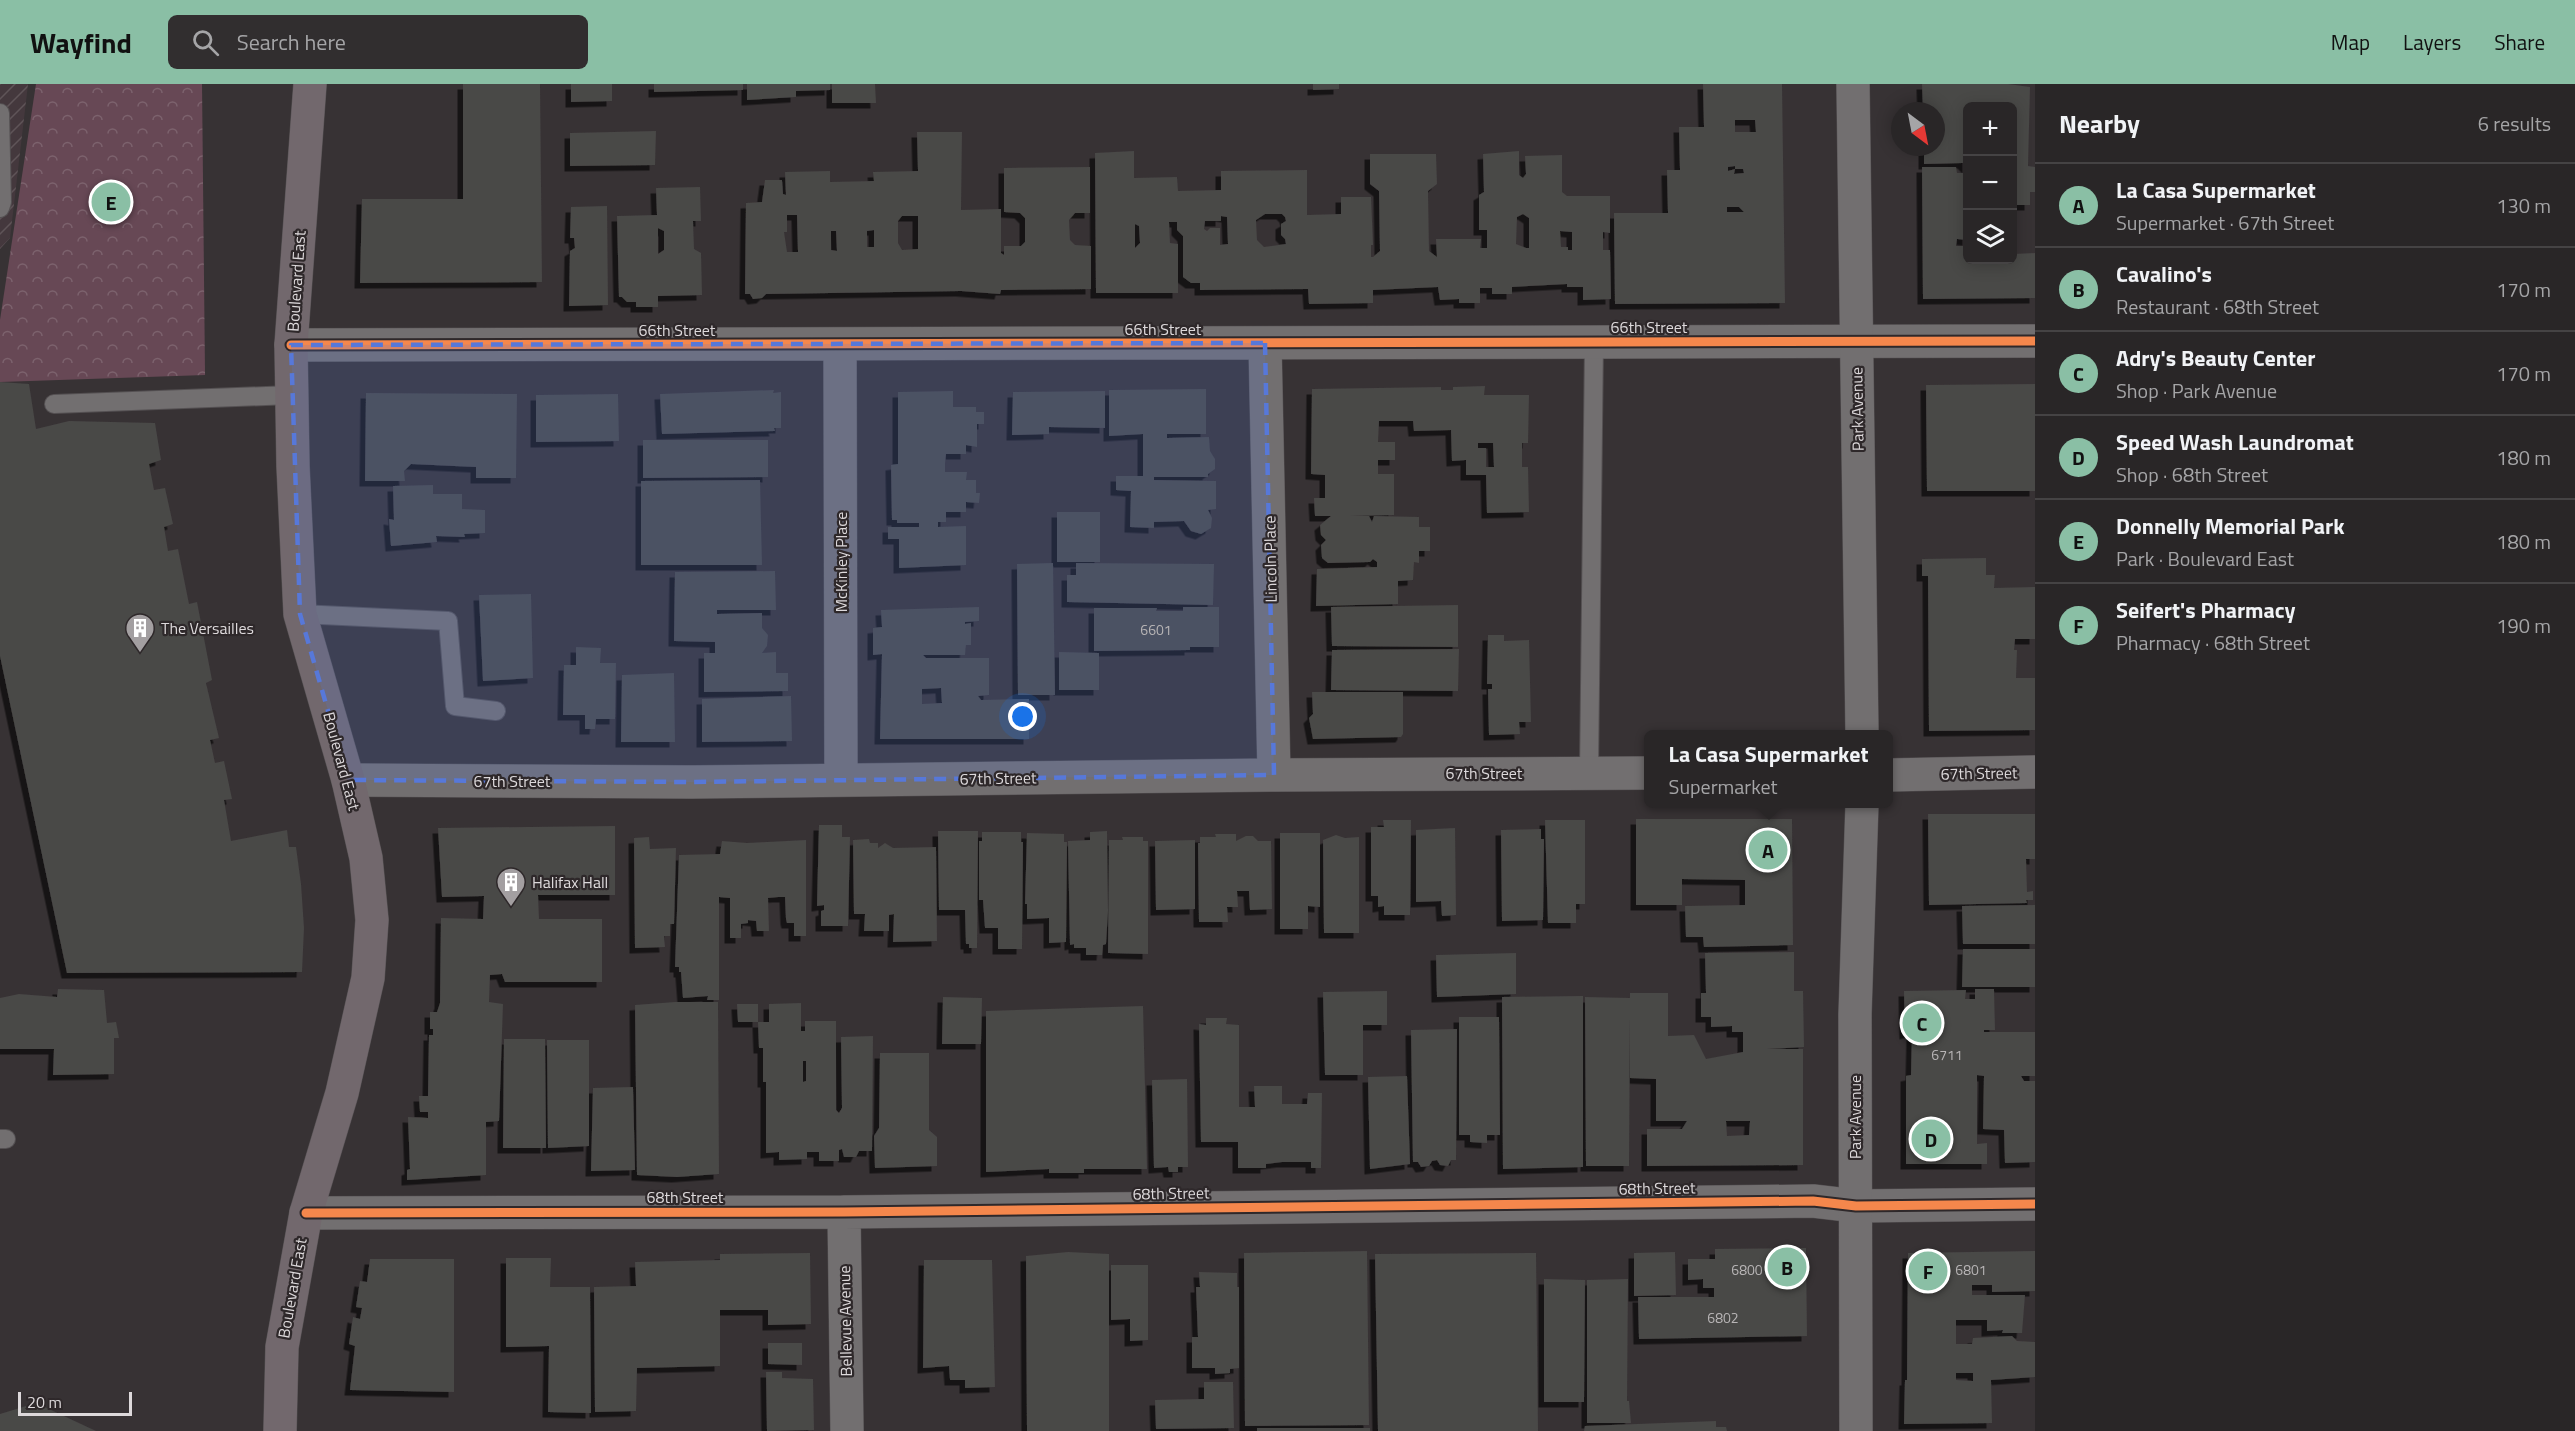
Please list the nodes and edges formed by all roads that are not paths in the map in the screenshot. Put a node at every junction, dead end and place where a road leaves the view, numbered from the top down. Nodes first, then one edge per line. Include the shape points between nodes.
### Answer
1 (310, 84) edge
2 (1853, 84) edge
3 (0, 113) edge
4 (0, 208) edge
5 (2035, 341) edge
6 (1594, 342) junction
7 (1856, 342) junction
8 (1265, 343) junction
9 (291, 345) junction
10 (840, 345) junction
11 (291, 395) junction
12 (54, 404) dead end
13 (300, 614) junction
14 (495, 711) dead end
15 (1862, 730) edge
16 (1589, 772) junction
17 (2035, 772) edge
18 (1644, 773) edge
19 (1274, 775) junction
20 (1893, 775) edge
21 (348, 780) junction
22 (841, 780) junction
23 (1862, 808) edge
24 (2035, 1204) edge
25 (1856, 1206) junction
26 (844, 1212) junction
27 (306, 1213) junction
28 (280, 1431) edge
29 (847, 1431) edge
30 (1856, 1431) edge

1 - 9 main road, Boulevard East
2 - 7 street, Park Avenue
3 - 4 lane
5 - 7 street, 66th Street
6 - 7 street, 66th Street
6 - 8 street, 66th Street
6 - 16 lane
7 - 15 street, Park Avenue
8 - 10 street, 66th Street
8 - 19 street, Lincoln Place
9 - 10 street, 66th Street
9 - 11 main road, Boulevard East
10 - 22 street, McKinley Place
11 - 12 lane
11 - 13 main road, Boulevard East
13 - 14 lane via 448,621 455,706
13 - 21 main road, Boulevard East
16 - 18 street, 67th Street
16 - 19 street, 67th Street
17 - 20 street, 67th Street
19 - 22 street, 67th Street
21 - 22 street, 67th Street
21 - 27 main road, Boulevard East via 366,858 372,920 368,978 342,1093
23 - 25 street, Park Avenue
24 - 25 street, 68th Street
25 - 26 street, 68th Street via 1813,1201
25 - 30 street, Park Avenue
26 - 27 street, 68th Street
26 - 29 street, Bellevue Avenue
27 - 28 main road, Boulevard East via 282,1347

